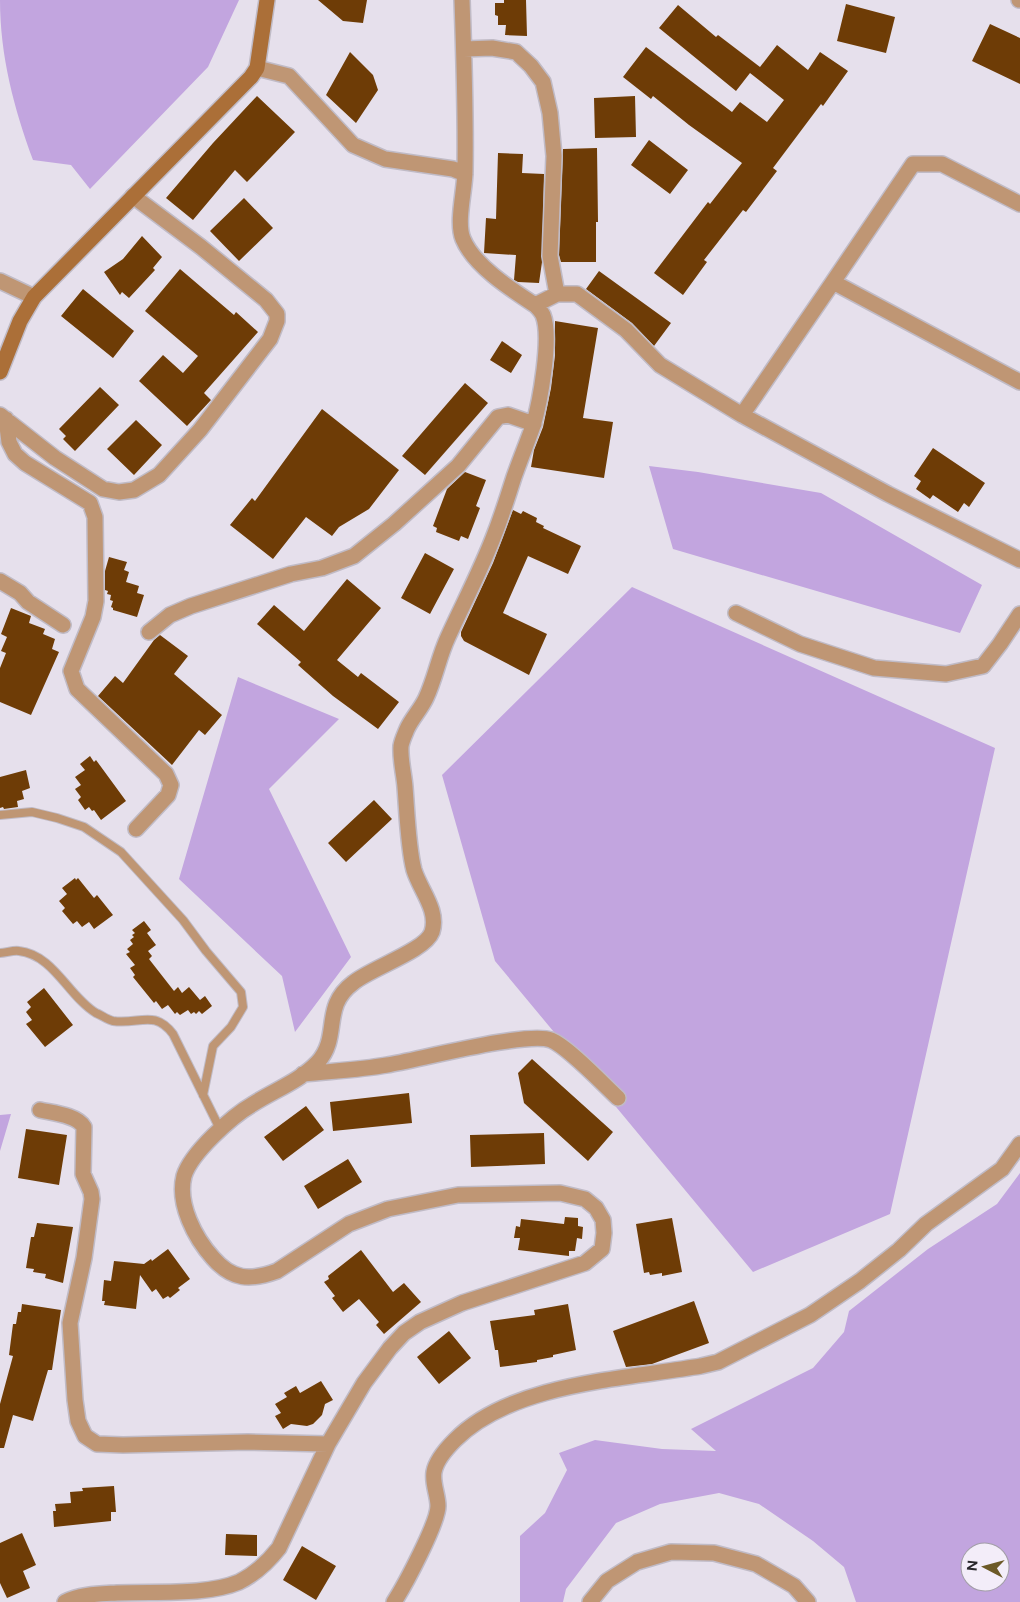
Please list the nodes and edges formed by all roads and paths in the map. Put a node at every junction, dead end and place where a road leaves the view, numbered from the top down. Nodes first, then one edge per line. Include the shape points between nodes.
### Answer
1 (267, 0) edge
2 (462, 0) edge
3 (464, 49) junction
4 (257, 68) junction
5 (465, 174) junction
6 (133, 196) junction
7 (1020, 204) edge
8 (0, 281) edge
9 (833, 282) junction
10 (557, 294) junction
11 (34, 297) junction
12 (535, 305) junction
13 (0, 372) edge
14 (1020, 382) edge
15 (742, 415) junction
16 (3, 417) edge
17 (534, 424) junction
18 (1020, 560) edge
19 (0, 581) edge
20 (736, 613) dead end
21 (1020, 614) edge
22 (63, 625) dead end
23 (149, 632) dead end
24 (0, 815) edge
25 (136, 829) dead end
26 (0, 953) edge
27 (302, 1074) junction
28 (202, 1095) junction
29 (618, 1098) dead end
30 (40, 1110) dead end
31 (220, 1129) junction
32 (1020, 1144) edge
33 (328, 1444) junction
34 (65, 1602) edge
35 (394, 1602) edge
36 (590, 1602) edge
37 (808, 1602) edge

1 - 4 street
2 - 3 street
3 - 5 street
3 - 10 street via 492,48 516,52 543,82 554,156 550,256
4 - 5 street via 289,76 353,145 385,159 453,169
4 - 6 street
5 - 12 street via 463,238 486,270
6 - 11 street
6 - 16 street via 266,300 277,314 270,339 200,430 159,475 134,490 103,489 55,458
7 - 9 street via 942,164 913,164
8 - 11 street
9 - 14 street
9 - 15 street
10 - 12 street
10 - 15 street via 577,294 626,330 660,365
11 - 13 street via 20,321
12 - 17 street via 542,312 545,323 546,347
15 - 18 street via 888,494
16 - 25 street via 15,454 90,504 95,517 96,601 93,617 71,671 77,688 166,774 171,785 168,795
17 - 23 street via 508,415 498,417 458,466 354,556 191,606 170,615
17 - 27 street via 495,534 446,641 426,699 406,730 401,746 414,871 432,912 433,928 430,936 413,950 372,970 344,990 336,1001 330,1039 323,1056
19 - 22 street
20 - 21 street via 800,644 874,668 946,674 983,666
24 - 28 lane via 32,812 84,826 121,852 183,920 241,992 243,1007 231,1027 213,1046
26 - 28 lane via 18,951 39,956 94,1012 112,1020 152,1019 165,1024 174,1034
27 - 29 street via 384,1066 533,1038 551,1040 570,1053
27 - 31 street via 252,1104
28 - 31 lane
30 - 33 street via 70,1117 84,1127 83,1174 92,1199 84,1258 70,1318 70,1334 78,1421 85,1436 97,1444 123,1445
31 - 33 street via 189,1163 183,1192 189,1219 205,1249 232,1275 245,1278 265,1276 286,1266 349,1224 388,1209 458,1195 566,1194 585,1199 596,1208 602,1220 602,1249 585,1263 462,1303 404,1333 364,1383
32 - 35 street via 1002,1169 926,1224 860,1281 810,1315 749,1347 718,1362 701,1366 560,1388 487,1414 448,1447 440,1459 434,1472 436,1516
33 - 34 street via 279,1548 250,1576 209,1589 101,1594
36 - 37 street via 607,1581 637,1562 680,1552 714,1553 756,1564 794,1586

